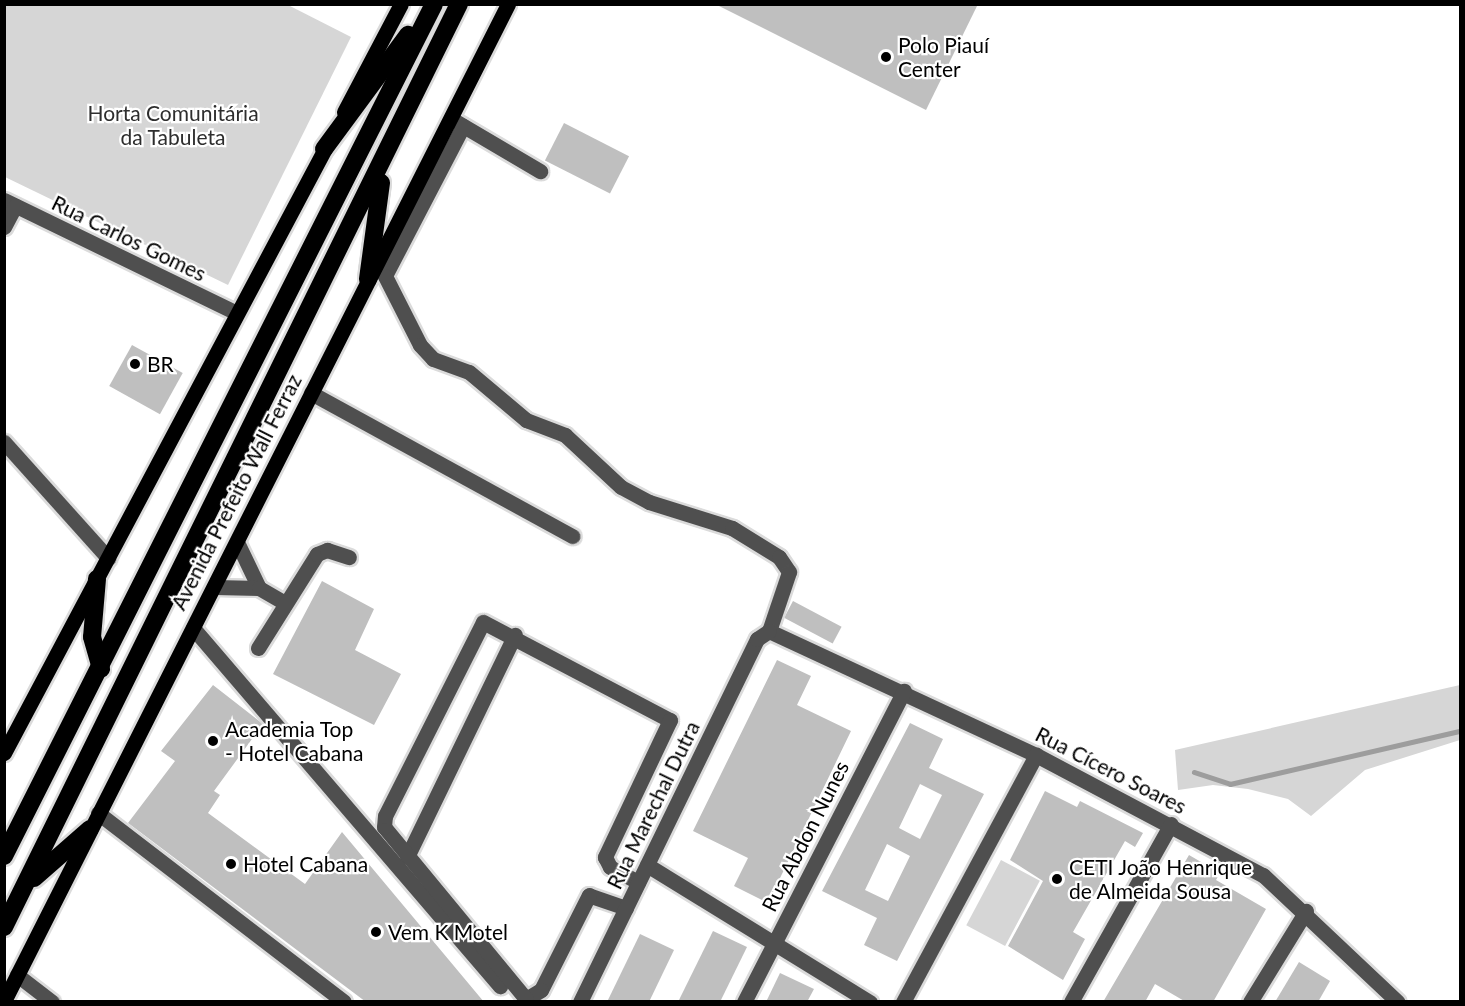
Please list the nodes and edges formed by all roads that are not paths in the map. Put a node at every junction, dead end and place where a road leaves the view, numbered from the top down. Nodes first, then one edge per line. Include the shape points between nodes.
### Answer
1 (400, 4) edge
2 (432, 4) edge
3 (459, 4) edge
4 (508, 4) edge
5 (456, 122) junction
6 (324, 149) junction
7 (383, 169) junction
8 (540, 171) dead end
9 (10, 203) edge
10 (4, 227) edge
11 (384, 259) junction
12 (368, 279) junction
13 (235, 312) junction
14 (311, 393) junction
15 (4, 442) edge
16 (572, 536) dead end
17 (237, 542) junction
18 (349, 557) dead end
19 (108, 558) junction
20 (97, 579) junction
21 (214, 587) junction
22 (259, 588) junction
23 (283, 602) junction
24 (193, 628) junction
25 (769, 631) junction
26 (515, 635) junction
27 (258, 648) dead end
28 (101, 669) junction
29 (904, 691) junction
30 (4, 753) edge
31 (1036, 755) junction
32 (94, 821) junction
33 (1172, 824) junction
34 (4, 856) edge
35 (407, 857) junction
36 (647, 865) junction
37 (638, 882) junction
38 (26, 885) junction
39 (626, 908) junction
40 (1306, 911) junction
41 (4, 927) edge
42 (774, 943) junction
43 (17, 975) junction
44 (4, 1000) edge
45 (52, 1002) edge
46 (344, 1002) edge
47 (513, 1002) edge
48 (580, 1002) edge
49 (744, 1002) edge
50 (870, 1002) edge
51 (903, 1002) edge
52 (1071, 1002) edge
53 (1250, 1002) edge
54 (1398, 1002) edge

1 - 6 main road
2 - 6 highway
2 - 28 highway, Avenida Prefeito Wall Ferraz
3 - 7 highway, Avenida Prefeito Wall Ferraz
4 - 5 main road, Avenida Prefeito Wall Ferraz
5 - 8 street
5 - 11 main road, Avenida Prefeito Wall Ferraz
6 - 13 main road
7 - 12 highway
7 - 38 highway, Avenida Prefeito Wall Ferraz
9 - 10 street
9 - 13 street, Rua Carlos Gomes
11 - 12 main road, Avenida Prefeito Wall Ferraz
11 - 25 street via 390,293 434,359 469,372 526,420 565,435 621,487 732,528 779,557 789,572
12 - 14 main road, Avenida Prefeito Wall Ferraz
13 - 19 main road
14 - 16 street
14 - 17 main road, Avenida Prefeito Wall Ferraz
15 - 19 street
17 - 21 main road, Avenida Prefeito Wall Ferraz
17 - 22 street
18 - 23 street via 327,550 317,554
19 - 20 main road
20 - 28 highway via 92,637
20 - 30 main road
21 - 22 street
21 - 24 main road, Avenida Prefeito Wall Ferraz
22 - 23 street
23 - 27 street
24 - 32 main road, Avenida Prefeito Wall Ferraz
24 - 47 street
25 - 29 street, Rua Cícero Soares
25 - 36 street, Rua Marechal Dutra via 758,639
26 - 35 street
26 - 35 street via 492,622 476,629 385,816 384,827
26 - 37 street via 670,720 605,857 610,867
28 - 34 highway, Avenida Prefeito Wall Ferraz
29 - 31 street, Rua Cícero Soares
29 - 42 street, Rua Abdon Nunes
31 - 33 street, Rua Cícero Soares
31 - 51 street
32 - 38 highway
32 - 43 main road, Avenida Prefeito Wall Ferraz
32 - 46 street
33 - 40 street, Rua Cícero Soares via 1263,875
33 - 52 street
35 - 39 street via 526,999 542,990 590,895
36 - 37 street, Rua Marechal Dutra
36 - 42 street
37 - 39 street, Rua Marechal Dutra
38 - 41 highway, Avenida Prefeito Wall Ferraz
39 - 48 street, Rua Marechal Dutra
40 - 53 street
40 - 54 street, Rua Cícero Soares
42 - 49 street, Rua Abdon Nunes
42 - 50 street
43 - 44 main road, Avenida Prefeito Wall Ferraz
43 - 45 street

